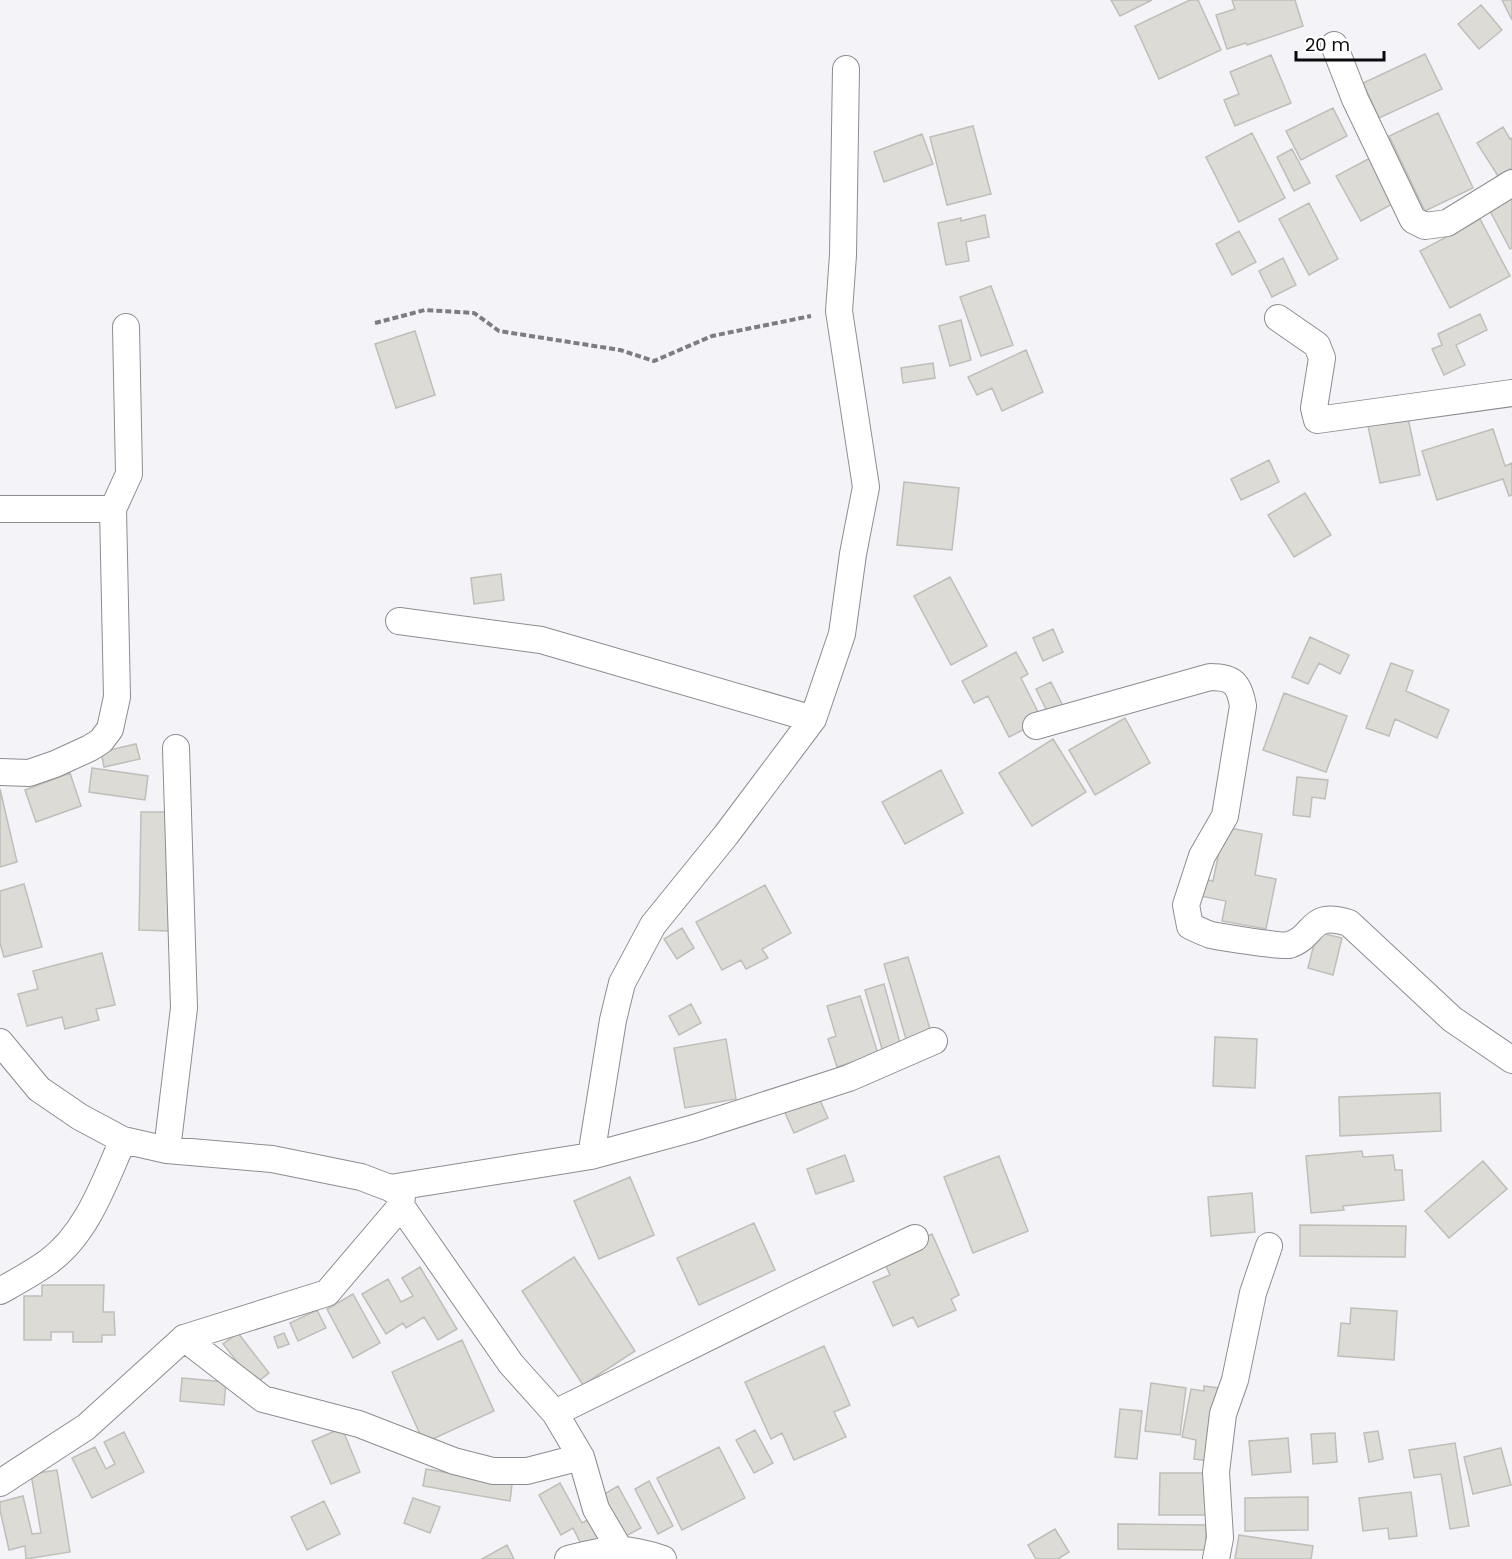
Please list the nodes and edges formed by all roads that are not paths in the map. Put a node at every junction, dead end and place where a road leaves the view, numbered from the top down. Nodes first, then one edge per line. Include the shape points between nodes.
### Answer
1 (1334, 45) dead end
2 (846, 69) dead end
3 (1512, 183) edge
4 (1278, 318) dead end
5 (126, 327) dead end
6 (1512, 393) edge
7 (0, 509) edge
8 (113, 509) junction
9 (399, 621) dead end
10 (813, 719) junction
11 (1036, 726) dead end
12 (176, 748) dead end
13 (0, 772) edge
14 (934, 1041) dead end
15 (0, 1042) edge
16 (1512, 1060) edge
17 (123, 1140) junction
18 (167, 1150) junction
19 (591, 1156) junction
20 (396, 1197) junction
21 (915, 1238) dead end
22 (1269, 1246) dead end
23 (0, 1291) edge
24 (184, 1338) junction
25 (555, 1413) junction
26 (581, 1457) junction
27 (0, 1483) edge
28 (620, 1550) junction
29 (568, 1559) edge
30 (663, 1559) edge
31 (1216, 1559) edge

1 - 3 street via 1355,99 1413,220 1425,225 1447,223
2 - 10 street via 839,311 866,486 842,634
4 - 6 street via 1317,345 1322,358 1314,408 1317,420
5 - 8 street via 129,474
7 - 8 street
8 - 13 street via 117,697 110,729 90,748 55,764 29,773
9 - 10 street via 541,640
10 - 19 street via 653,925 622,983
11 - 16 street via 1210,677 1224,677 1236,684 1243,706 1226,816 1202,856 1186,905 1190,926 1209,935 1287,945 1317,922 1333,918 1349,923 1452,1018
12 - 18 street via 184,1008
14 - 19 street via 849,1078 694,1128
15 - 17 street via 39,1089
17 - 18 street
17 - 23 street via 91,1211 75,1235 50,1262
18 - 20 street via 272,1159 361,1177
19 - 20 street
20 - 24 street via 327,1293
20 - 25 street via 512,1364
21 - 25 street
22 - 31 street via 1253,1293 1235,1380 1222,1414 1216,1472 1220,1538
24 - 26 street via 263,1399 359,1424 454,1461 493,1471 527,1471
24 - 27 street via 86,1427
25 - 26 street
26 - 28 street via 596,1509
28 - 29 street via 606,1549
28 - 30 street via 639,1550

